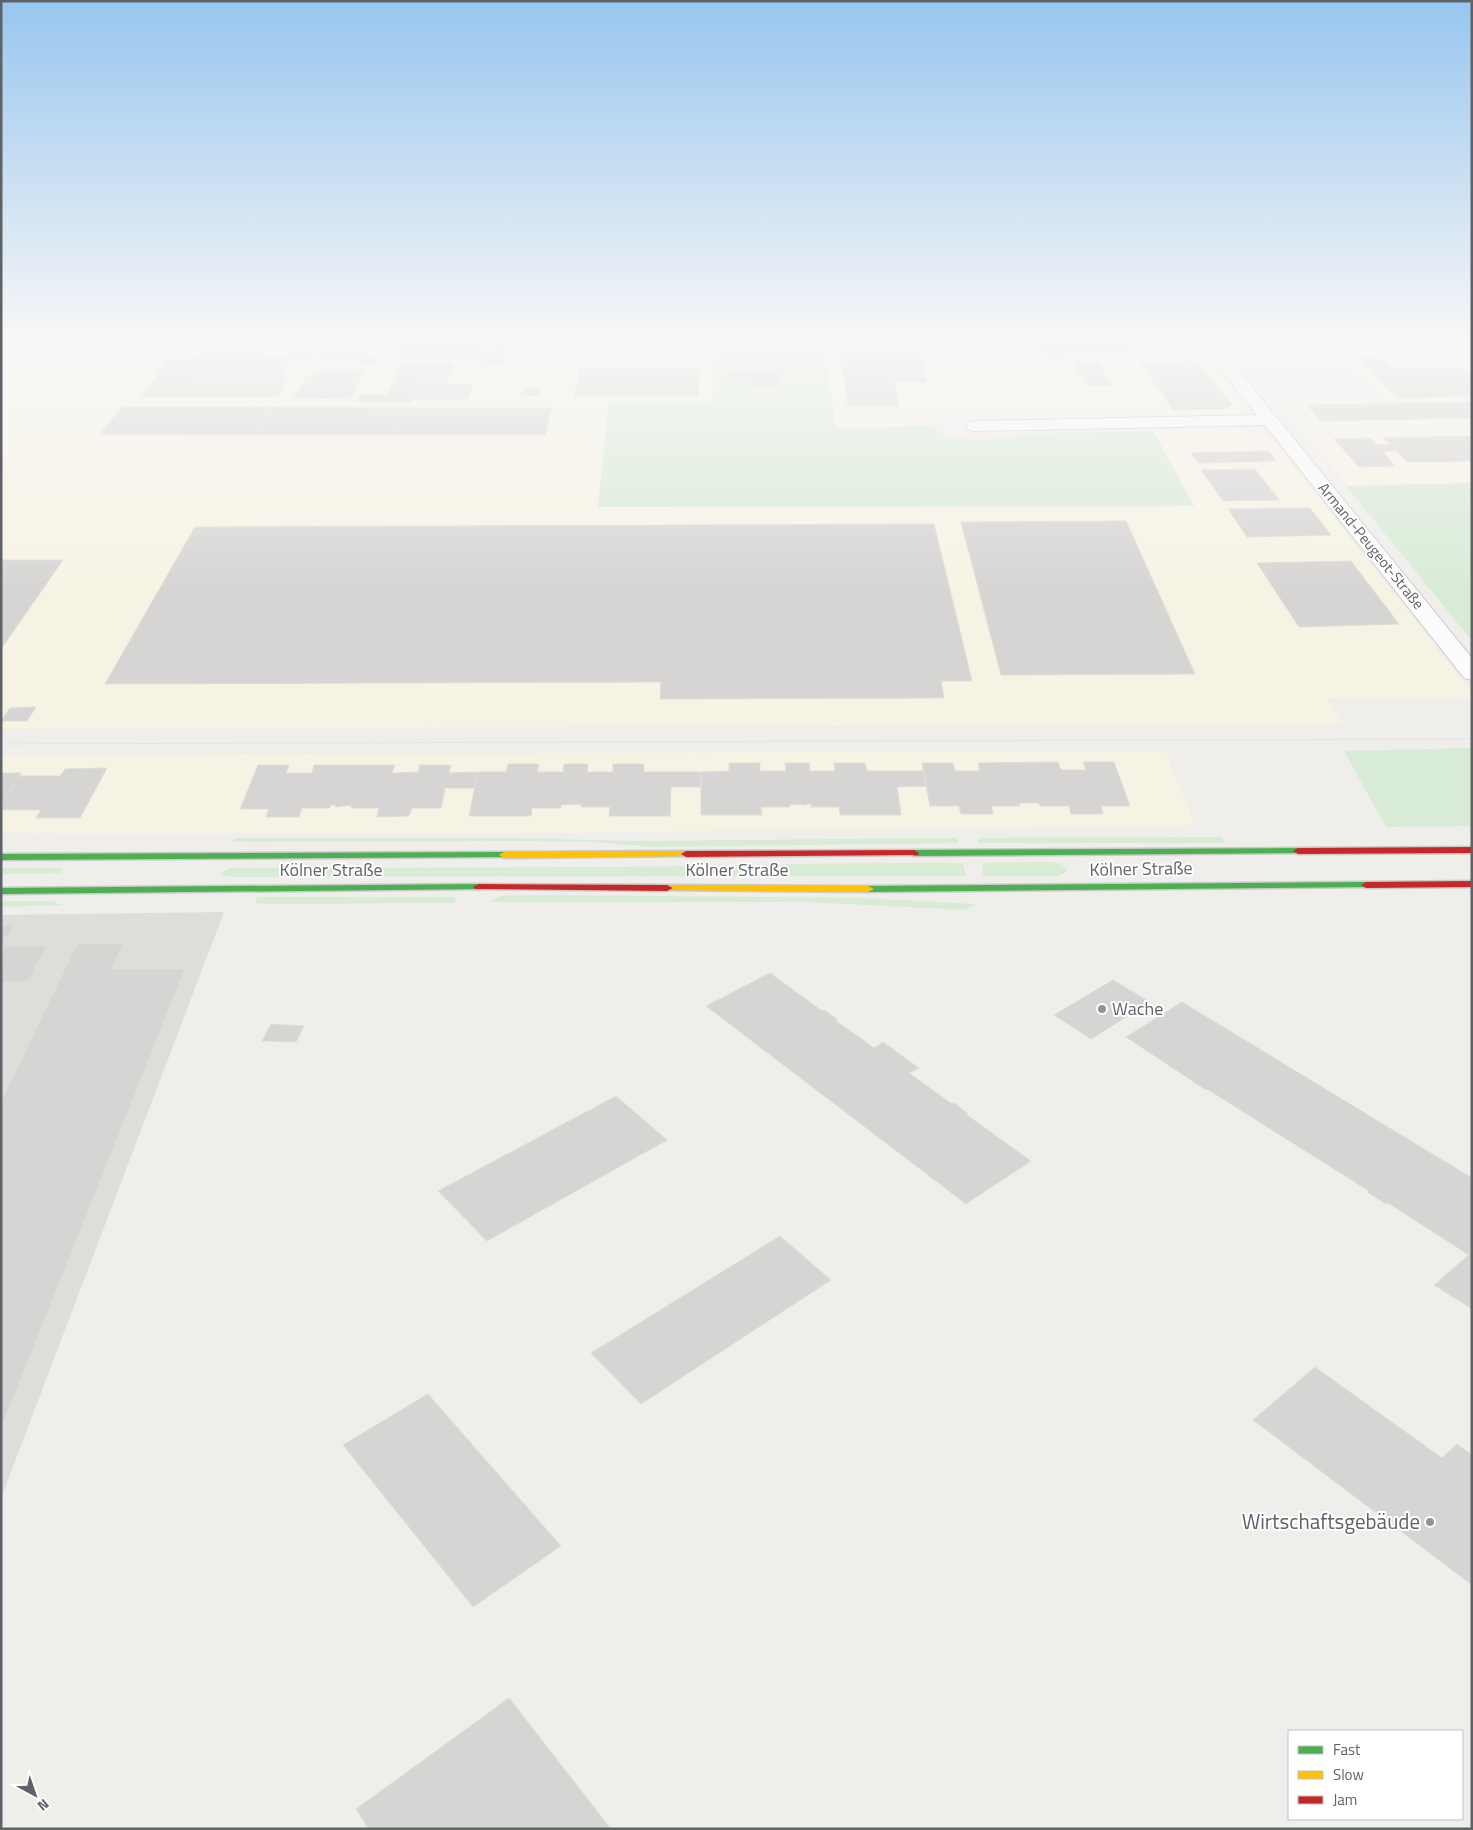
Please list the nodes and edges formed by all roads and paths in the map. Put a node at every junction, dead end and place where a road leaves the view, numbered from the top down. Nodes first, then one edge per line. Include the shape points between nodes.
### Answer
1 (1054, 424) edge
2 (1273, 424) edge
3 (975, 426) dead end
4 (1472, 674) edge
5 (1472, 850) edge
6 (1, 857) edge
7 (1472, 884) edge
8 (1, 890) edge

1 - 3 street
2 - 4 street, Armand-Peugeot-Straße
5 - 6 main road, Kölner Straße via 157,861
7 - 8 main road, Kölner Straße via 957,890 146,885

